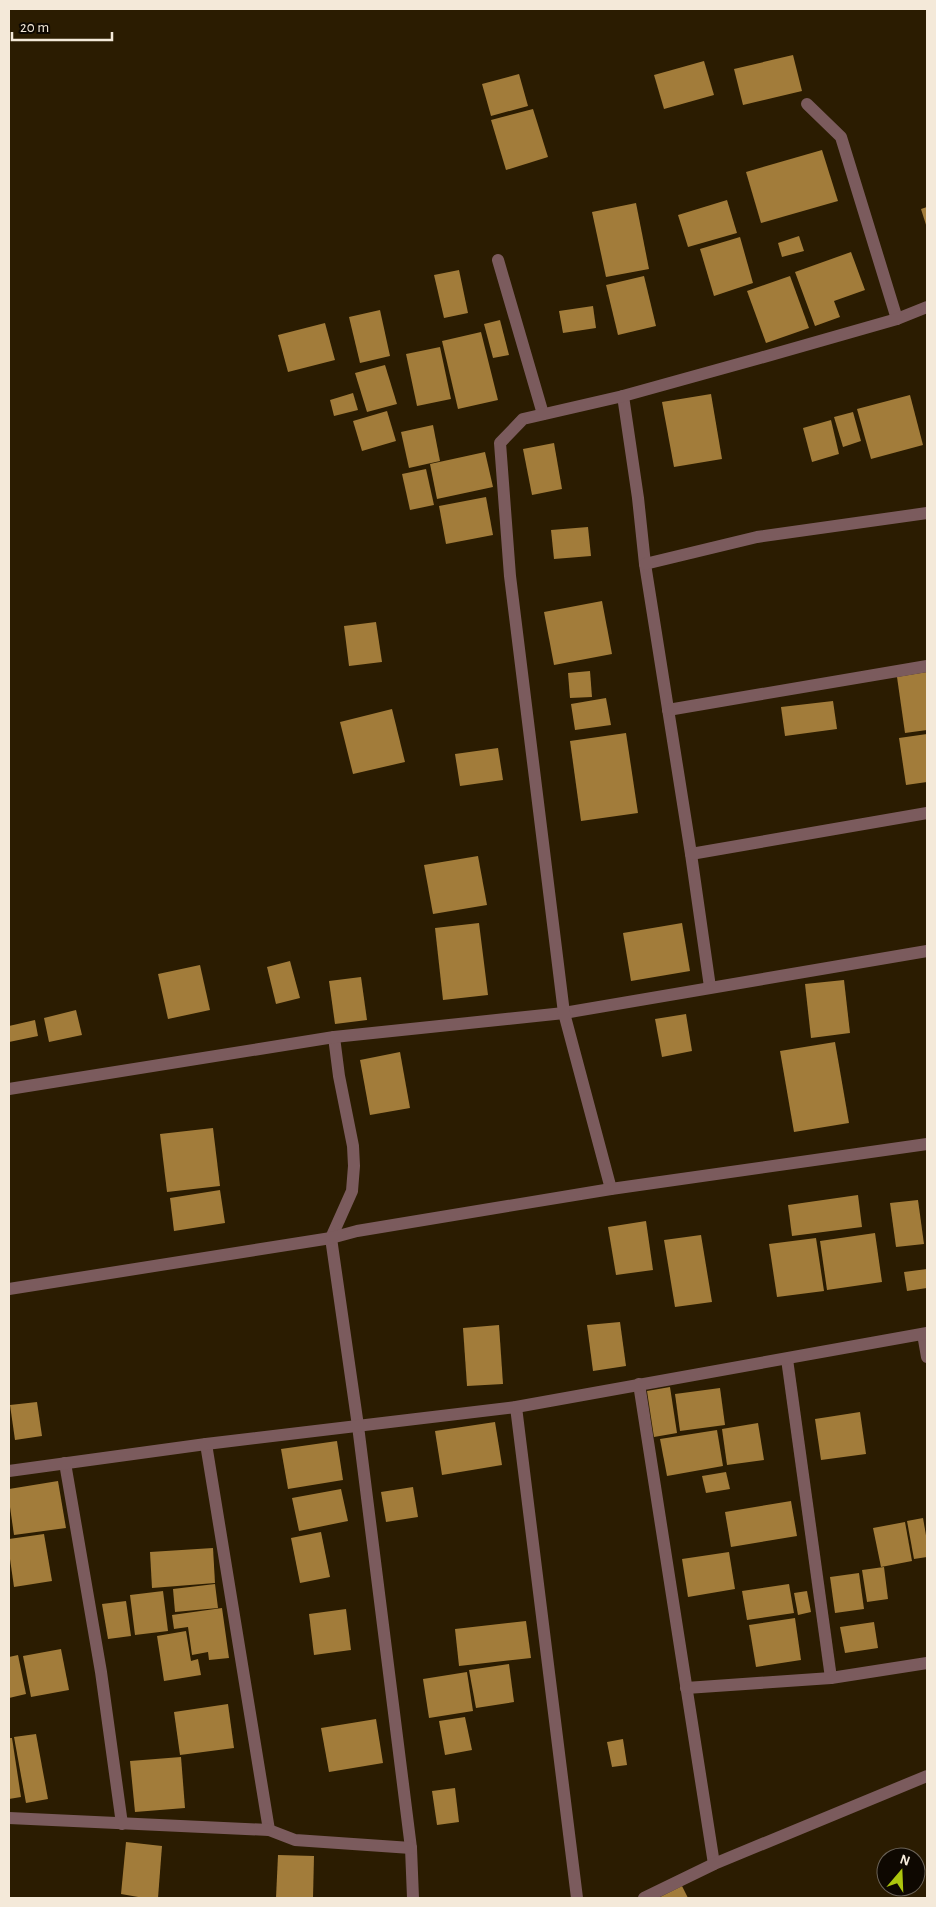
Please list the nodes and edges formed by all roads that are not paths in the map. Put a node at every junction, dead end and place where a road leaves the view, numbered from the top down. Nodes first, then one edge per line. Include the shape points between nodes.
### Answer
1 (807, 104) dead end
2 (498, 260) dead end
3 (927, 307) edge
4 (897, 319) junction
5 (622, 396) junction
6 (543, 414) junction
7 (927, 514) edge
8 (645, 564) junction
9 (927, 666) edge
10 (668, 710) junction
11 (927, 813) edge
12 (691, 854) junction
13 (927, 951) edge
14 (710, 987) junction
15 (564, 1012) junction
16 (334, 1037) junction
17 (9, 1089) edge
18 (927, 1144) edge
19 (610, 1190) junction
20 (332, 1238) junction
21 (9, 1289) edge
22 (925, 1334) edge
23 (927, 1357) edge
24 (787, 1359) junction
25 (639, 1384) junction
26 (516, 1407) junction
27 (358, 1426) junction
28 (206, 1444) junction
29 (65, 1463) junction
30 (9, 1471) edge
31 (927, 1663) edge
32 (830, 1678) junction
33 (686, 1688) junction
34 (927, 1776) edge
35 (9, 1818) edge
36 (122, 1824) junction
37 (269, 1830) junction
38 (411, 1848) junction
39 (714, 1864) junction
40 (413, 1898) edge
41 (577, 1898) edge
42 (644, 1898) edge

1 - 4 street via 842,137
2 - 6 street
3 - 4 street
4 - 5 street
5 - 6 street
5 - 8 street
6 - 15 street via 523,419 500,443 510,576
7 - 8 street via 757,537
8 - 10 street
9 - 10 street
10 - 12 street
11 - 12 street
12 - 14 street
13 - 14 street
14 - 15 street
15 - 16 street
15 - 19 street
16 - 17 street
16 - 20 street via 354,1166 352,1191
18 - 19 street
19 - 20 street via 357,1231
20 - 21 street
20 - 27 street
22 - 23 street
22 - 24 street
24 - 25 street
24 - 32 street
25 - 26 street
25 - 33 street
26 - 27 street
26 - 41 street
27 - 28 street
27 - 38 street
28 - 29 street
28 - 37 street
29 - 30 street
29 - 36 street via 101,1672
31 - 32 street
32 - 33 street
33 - 39 street
34 - 39 street
35 - 36 street
36 - 37 street
37 - 38 street via 295,1840
38 - 40 street
39 - 42 street

